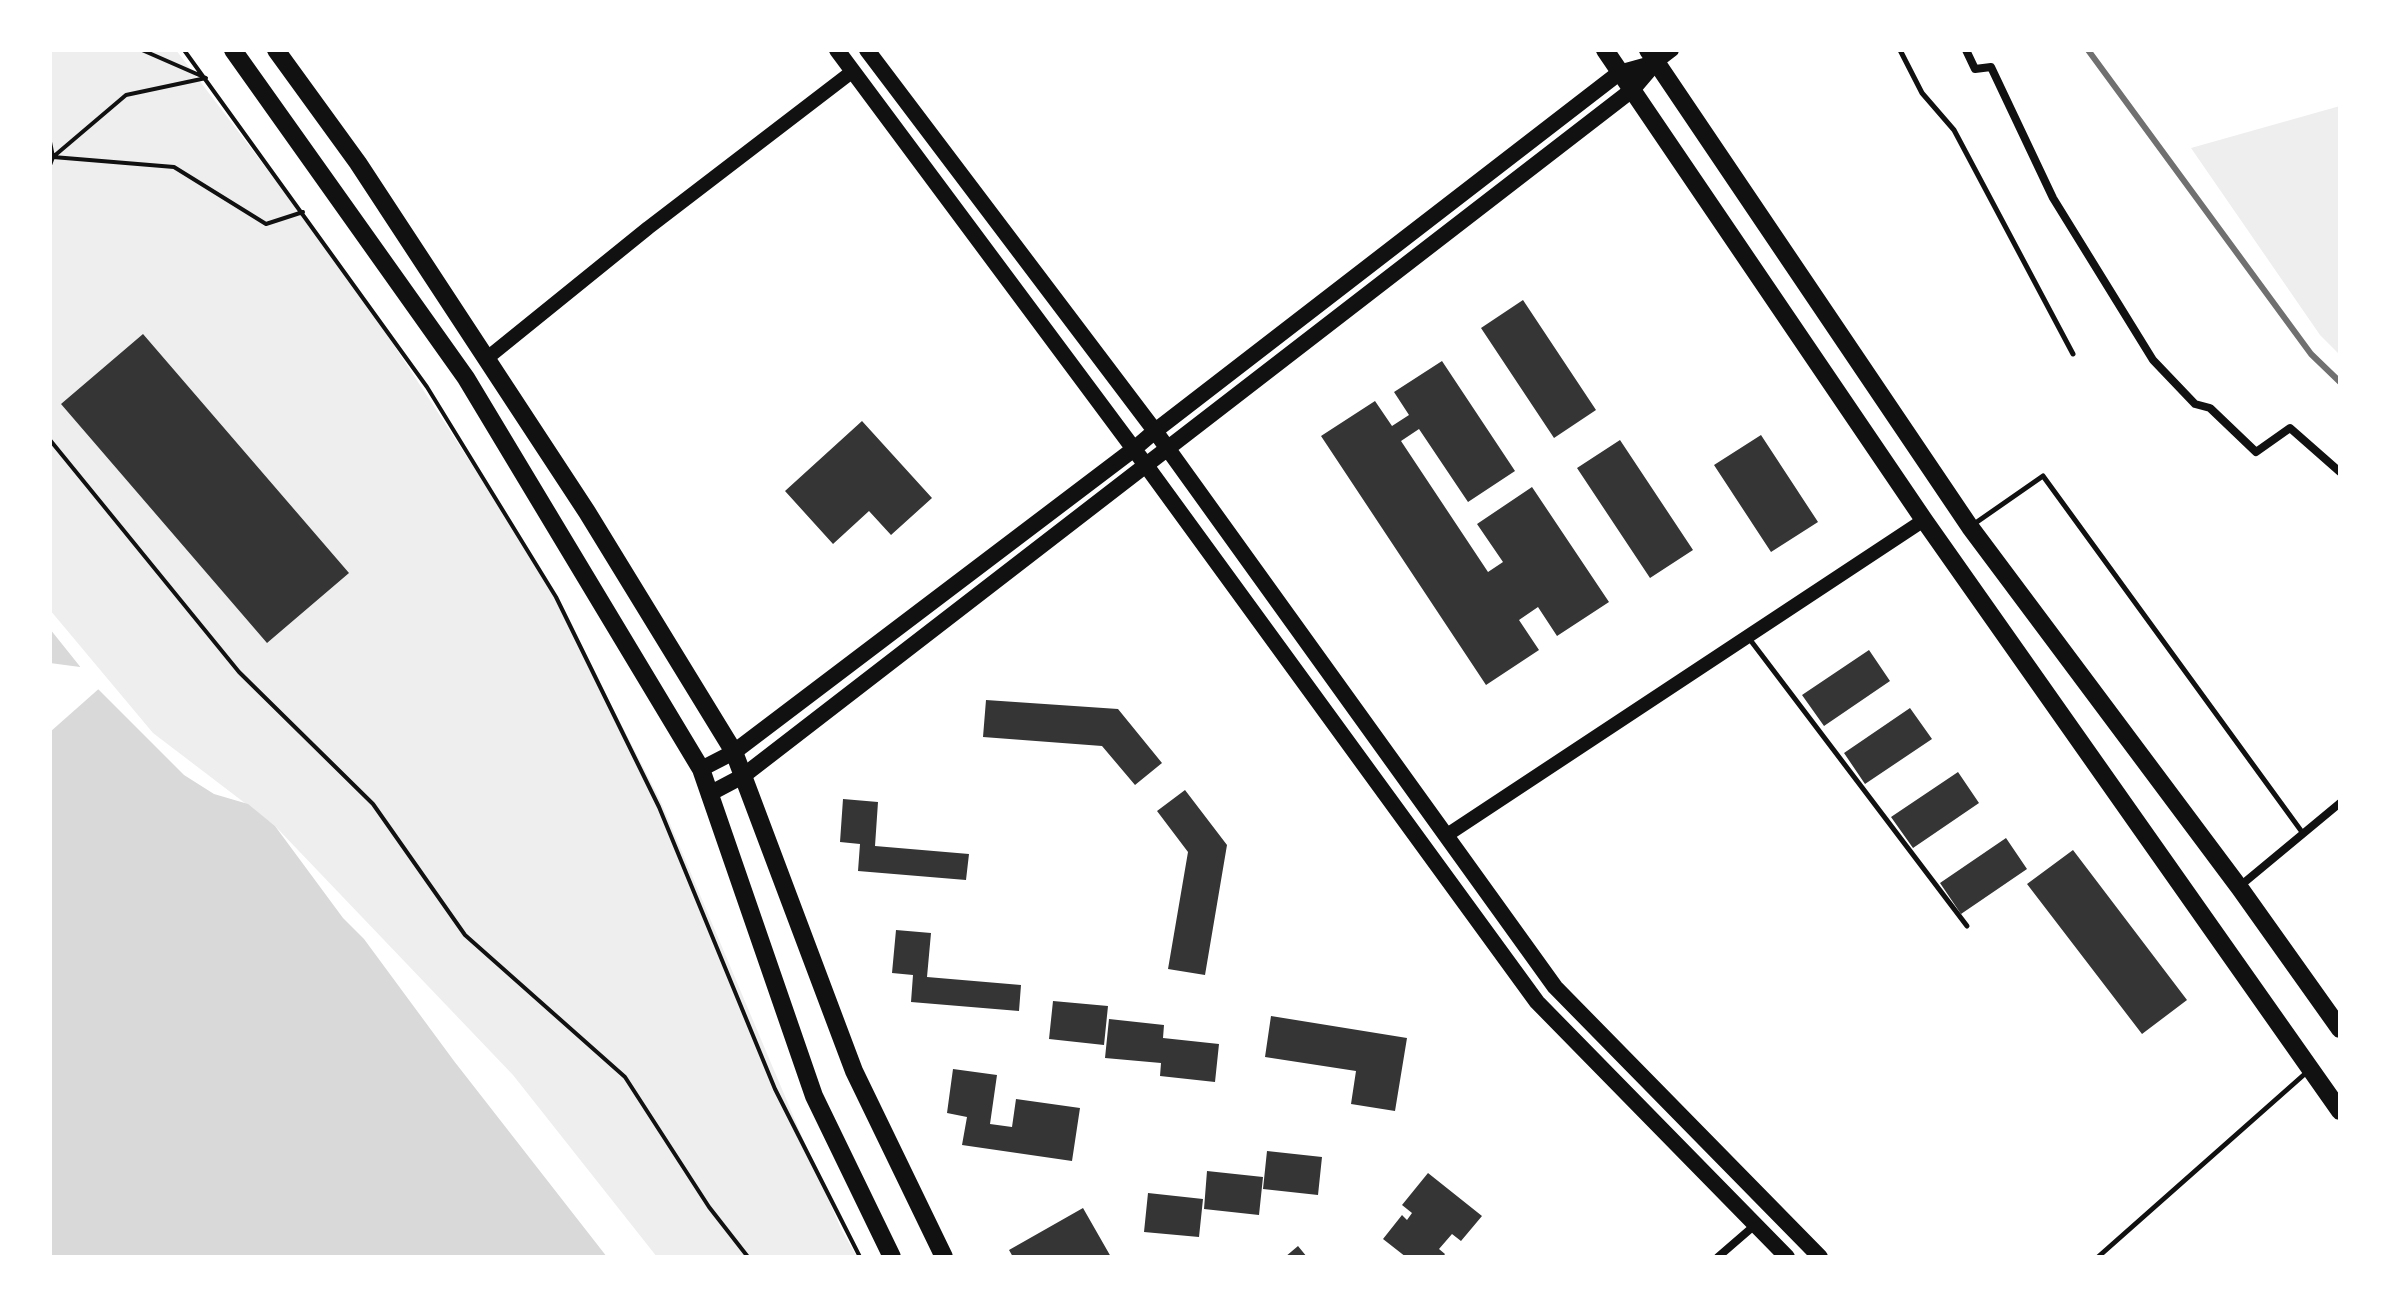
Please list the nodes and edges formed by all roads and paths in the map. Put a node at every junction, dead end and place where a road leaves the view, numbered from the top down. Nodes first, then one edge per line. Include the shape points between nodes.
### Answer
1 (142, 50) edge
2 (184, 50) edge
3 (233, 50) edge
4 (276, 50) edge
5 (837, 50) edge
6 (867, 50) edge
7 (1605, 50) edge
8 (1672, 50) edge
9 (1900, 50) edge
10 (1966, 50) edge
11 (1651, 56) edge
12 (853, 71) junction
13 (1619, 73) junction
14 (206, 78) junction
15 (1632, 90) junction
16 (50, 142) edge
17 (53, 157) junction
18 (50, 165) edge
19 (303, 212) junction
20 (2073, 354) dead end
21 (486, 359) junction
22 (1155, 431) junction
23 (51, 440) edge
24 (1134, 449) junction
25 (1166, 449) junction
26 (1145, 464) junction
27 (2340, 472) edge
28 (1924, 520) junction
29 (1970, 527) junction
30 (1748, 636) junction
31 (734, 752) junction
32 (701, 769) junction
33 (743, 776) junction
34 (709, 794) junction
35 (2336, 806) edge
36 (2340, 817) edge
37 (2302, 832) junction
38 (1447, 835) junction
39 (2239, 887) junction
40 (1967, 926) dead end
41 (2340, 1029) edge
42 (2309, 1070) junction
43 (2340, 1111) edge
44 (1755, 1225) junction
45 (748, 1257) edge
46 (860, 1257) edge
47 (892, 1257) edge
48 (944, 1257) edge
49 (1718, 1257) edge
50 (1787, 1257) edge
51 (1820, 1257) edge
52 (2098, 1257) edge

1 - 14 path
2 - 14 path
3 - 32 main road via 466,378
4 - 21 main road via 358,163
5 - 12 main road
6 - 22 main road
7 - 13 main road
8 - 11 street
9 - 20 lane via 1922,93 1954,130
10 - 27 street via 1975,69 1991,67 2053,198 2153,360 2195,404 2210,408 2256,452 2290,428
11 - 13 main road
11 - 15 main road
11 - 29 main road
12 - 21 street
12 - 24 main road
13 - 15 main road
13 - 22 main road
14 - 17 path via 126,95
14 - 19 path
15 - 25 main road
15 - 28 main road
16 - 17 path
17 - 18 path
17 - 19 path via 174,167 266,224
19 - 46 path via 427,387 556,597 659,807 775,1089
21 - 31 main road
22 - 24 main road
22 - 25 main road
23 - 45 path via 239,672 373,804 465,935 625,1077
24 - 26 main road
24 - 31 main road
25 - 26 main road
25 - 38 main road
26 - 33 main road
26 - 44 main road via 1537,1002
28 - 30 street
28 - 42 main road
29 - 37 lane via 2043,476
29 - 39 main road
30 - 38 street
30 - 40 lane
31 - 32 main road
31 - 33 main road
32 - 34 main road
33 - 34 main road
33 - 48 main road via 854,1071
34 - 47 main road via 814,1096
35 - 36 lane
35 - 37 street
37 - 39 street
38 - 51 main road via 1555,987
39 - 41 main road
42 - 43 main road
42 - 52 lane
44 - 49 street
44 - 50 main road

